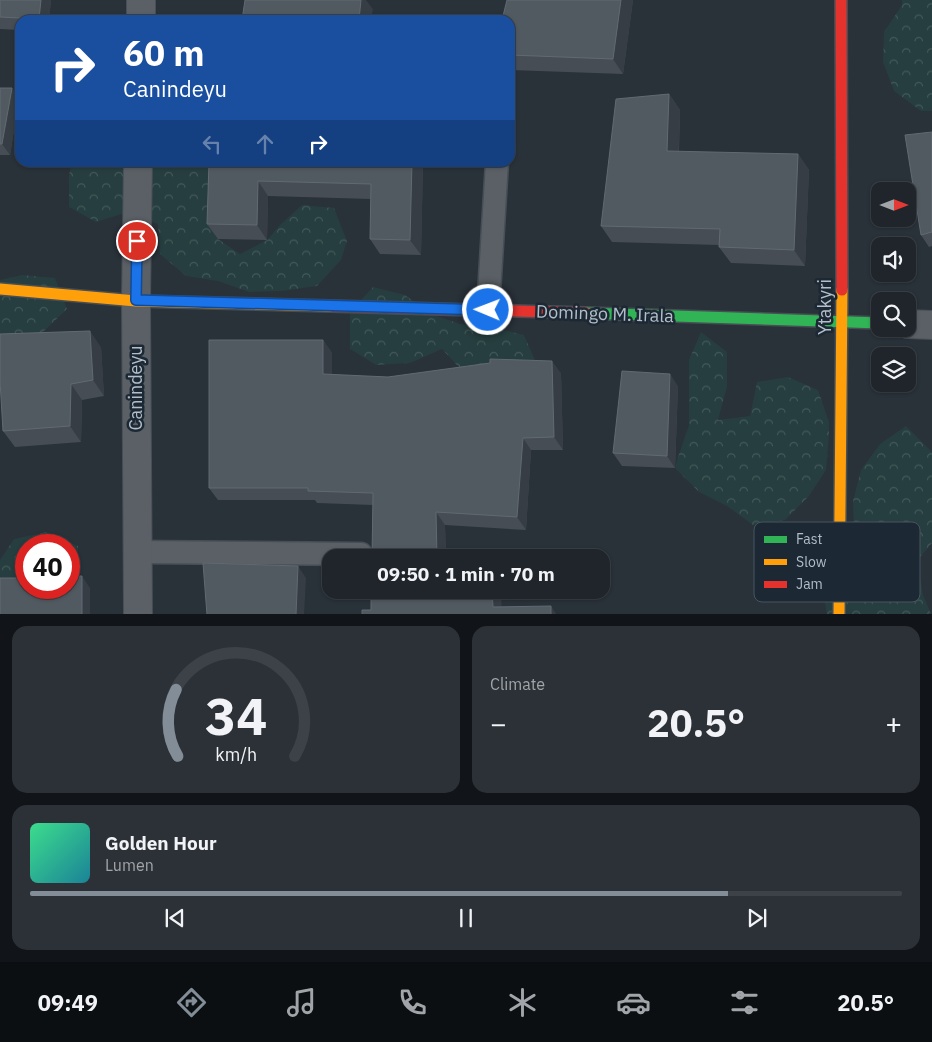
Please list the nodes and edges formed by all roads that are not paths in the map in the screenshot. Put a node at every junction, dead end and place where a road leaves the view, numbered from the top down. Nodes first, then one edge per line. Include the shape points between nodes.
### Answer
1 (141, 0) edge
2 (841, 0) edge
3 (141, 15) edge
4 (138, 167) edge
5 (496, 167) edge
6 (0, 289) edge
7 (136, 300) junction
8 (488, 310) junction
9 (842, 321) junction
10 (871, 323) edge
11 (916, 324) edge
12 (932, 324) edge
13 (840, 522) edge
14 (138, 552) junction
15 (322, 554) edge
16 (138, 614) edge

1 - 3 street
2 - 9 street, Ytakyri
4 - 7 street, Canindeyu
5 - 8 lane
6 - 7 street, Domingo M. Irala
7 - 8 street, Domingo M. Irala
7 - 14 street, Canindeyu
8 - 9 street, Domingo M. Irala
9 - 10 street, Domingo M. Irala
9 - 13 street, Ytakyri
11 - 12 street
14 - 15 lane
14 - 16 street, Canindeyu

